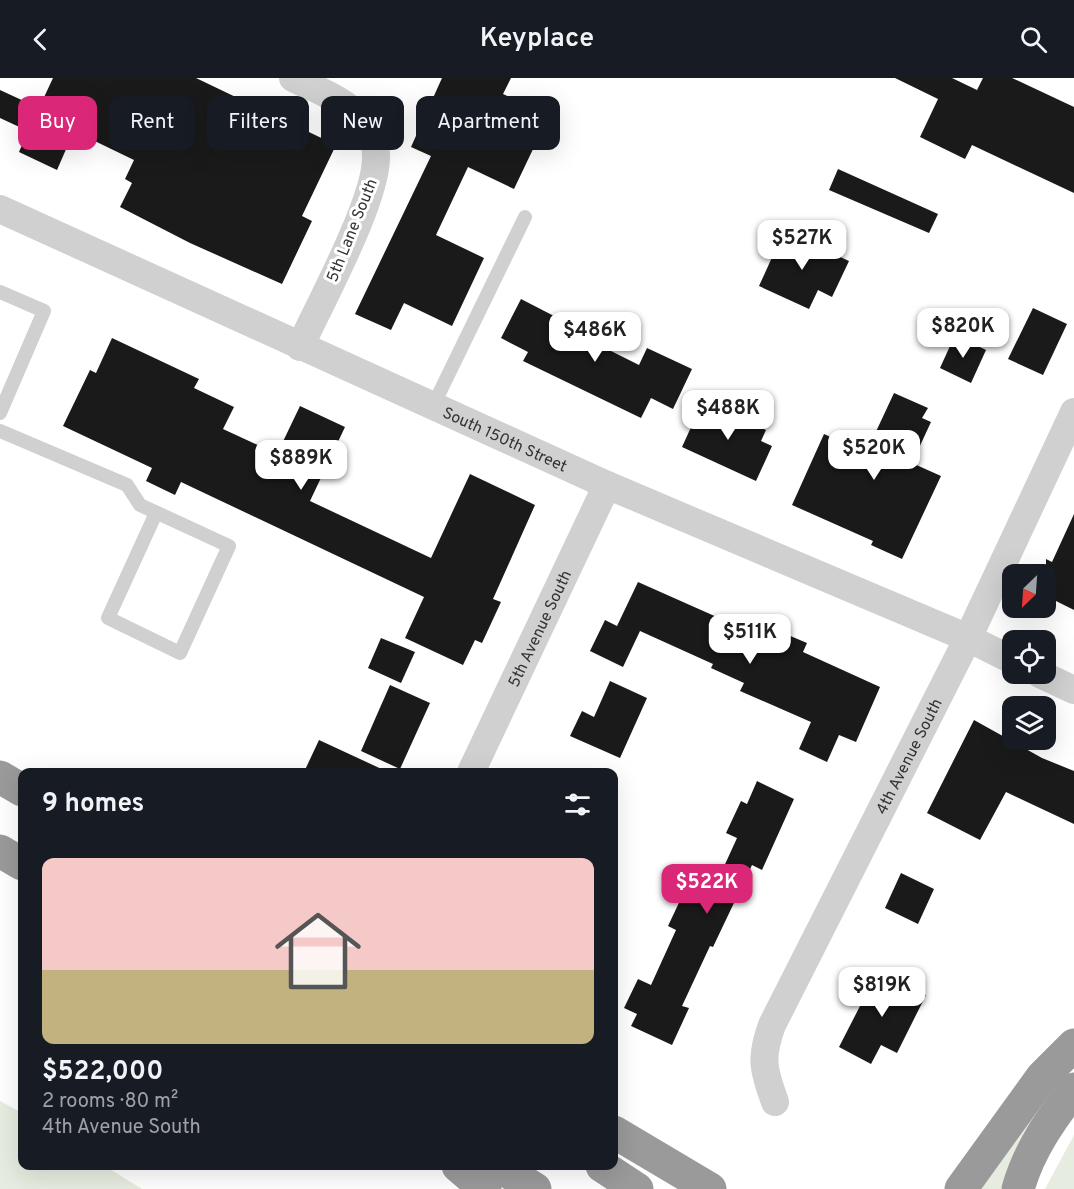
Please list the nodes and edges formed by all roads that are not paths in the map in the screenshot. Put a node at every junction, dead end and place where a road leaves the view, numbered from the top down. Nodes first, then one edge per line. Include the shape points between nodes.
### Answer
1 (293, 78) edge
2 (2, 216) edge
3 (525, 217) dead end
4 (0, 292) edge
5 (300, 346) junction
6 (433, 406) junction
7 (1074, 412) edge
8 (0, 413) edge
9 (0, 431) edge
10 (607, 484) junction
11 (156, 513) junction
12 (968, 638) junction
13 (1002, 655) edge
14 (1056, 682) edge
15 (1074, 690) edge
16 (473, 768) edge
17 (0, 777) edge
18 (18, 788) edge
19 (0, 851) edge
20 (18, 862) edge
21 (1074, 1045) edge
22 (1074, 1089) edge
23 (775, 1102) dead end
24 (618, 1134) edge
25 (463, 1170) edge
26 (505, 1170) edge
27 (608, 1170) edge
28 (969, 1177) edge
29 (485, 1189) edge
30 (535, 1189) edge
31 (637, 1189) edge
32 (710, 1189) edge
33 (941, 1189) edge
34 (1018, 1189) edge

1 - 5 street, 5th Lane South via 356,113 372,136 376,154 374,176 357,222
2 - 5 street, South 150th Street
3 - 6 lane
4 - 8 lane via 44,311
5 - 6 street, South 150th Street
6 - 10 street, South 150th Street
7 - 12 street, 4th Avenue South
9 - 11 lane via 127,485 140,506
10 - 12 street, South 150th Street
10 - 16 street, 5th Avenue South
11 - 11 lane via 229,546 180,653 108,618
12 - 13 street, South 150th Street
12 - 23 street, 4th Avenue South via 772,1025 762,1061
14 - 15 street
17 - 18 highway
19 - 20 highway
21 - 28 highway via 1042,1077
22 - 34 highway via 1046,1126
24 - 32 highway
25 - 29 highway
26 - 30 highway
27 - 31 highway
28 - 33 highway

